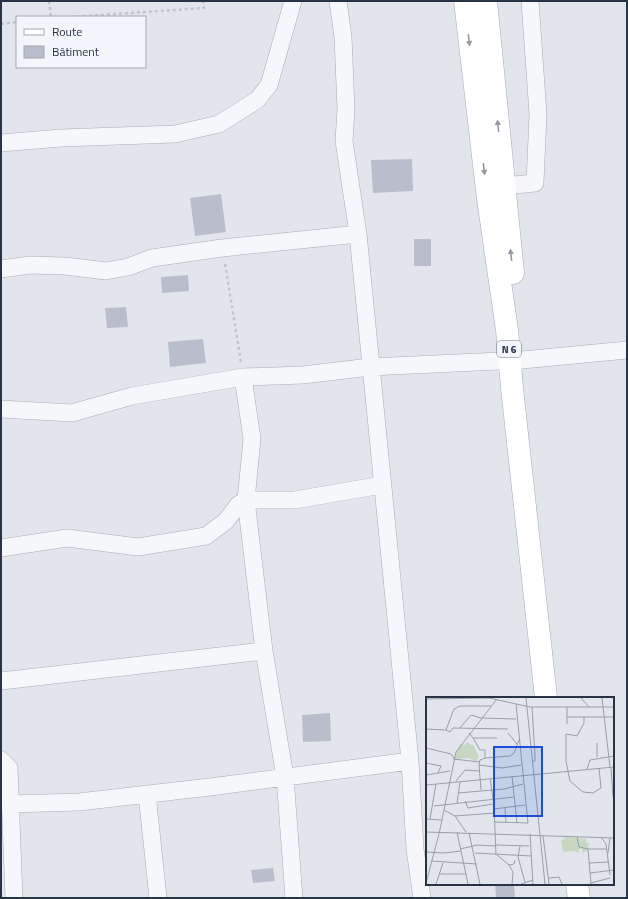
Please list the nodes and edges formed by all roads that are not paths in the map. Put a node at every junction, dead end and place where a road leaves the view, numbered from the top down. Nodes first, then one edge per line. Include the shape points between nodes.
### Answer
1 (293, 1) edge
2 (338, 1) edge
3 (465, 1) edge
4 (486, 1) edge
5 (530, 1) edge
6 (1, 143) edge
7 (504, 186) junction
8 (358, 234) junction
9 (1, 269) edge
10 (627, 350) edge
11 (516, 361) junction
12 (370, 367) junction
13 (243, 377) junction
14 (1, 409) edge
15 (382, 485) junction
16 (246, 500) junction
17 (1, 548) edge
18 (264, 650) junction
19 (1, 680) edge
20 (546, 697) edge
21 (558, 697) edge
22 (1, 760) edge
23 (410, 761) junction
24 (285, 777) junction
25 (147, 794) junction
26 (10, 804) junction
27 (7, 860) edge
28 (566, 885) edge
29 (577, 885) edge
30 (14, 898) edge
31 (158, 898) edge
32 (294, 898) edge
33 (422, 898) edge
34 (568, 898) edge
35 (579, 898) edge

1 - 6 street via 269,85 257,100 219,124 175,134
2 - 8 street via 343,37 346,109 344,141
3 -> 11 main road, N 6 via 488,199 507,330
7 -> 4 main road, N 6
5 - 7 street via 538,114 535,183
11 -> 7 main road, N 6
8 - 9 street via 152,258 128,268 106,271 30,265
8 - 12 street
10 - 11 street
11 - 12 street
11 - 20 main road, N 6
11 - 21 main road, N 6
12 - 13 street via 303,376
12 - 15 street
13 - 14 street via 132,396 72,413
13 - 16 street via 252,438
15 - 16 street via 295,500
15 - 23 street
16 - 17 street via 238,504 226,522 206,536 138,546 67,538
16 - 18 street
18 - 19 street
18 - 24 street
22 - 26 street via 9,768
23 - 24 street
23 - 33 street via 415,849
24 - 25 street
24 - 32 street
25 - 26 street via 79,802
25 - 31 street
26 - 27 street
27 - 30 street
28 - 34 main road
29 - 35 main road

